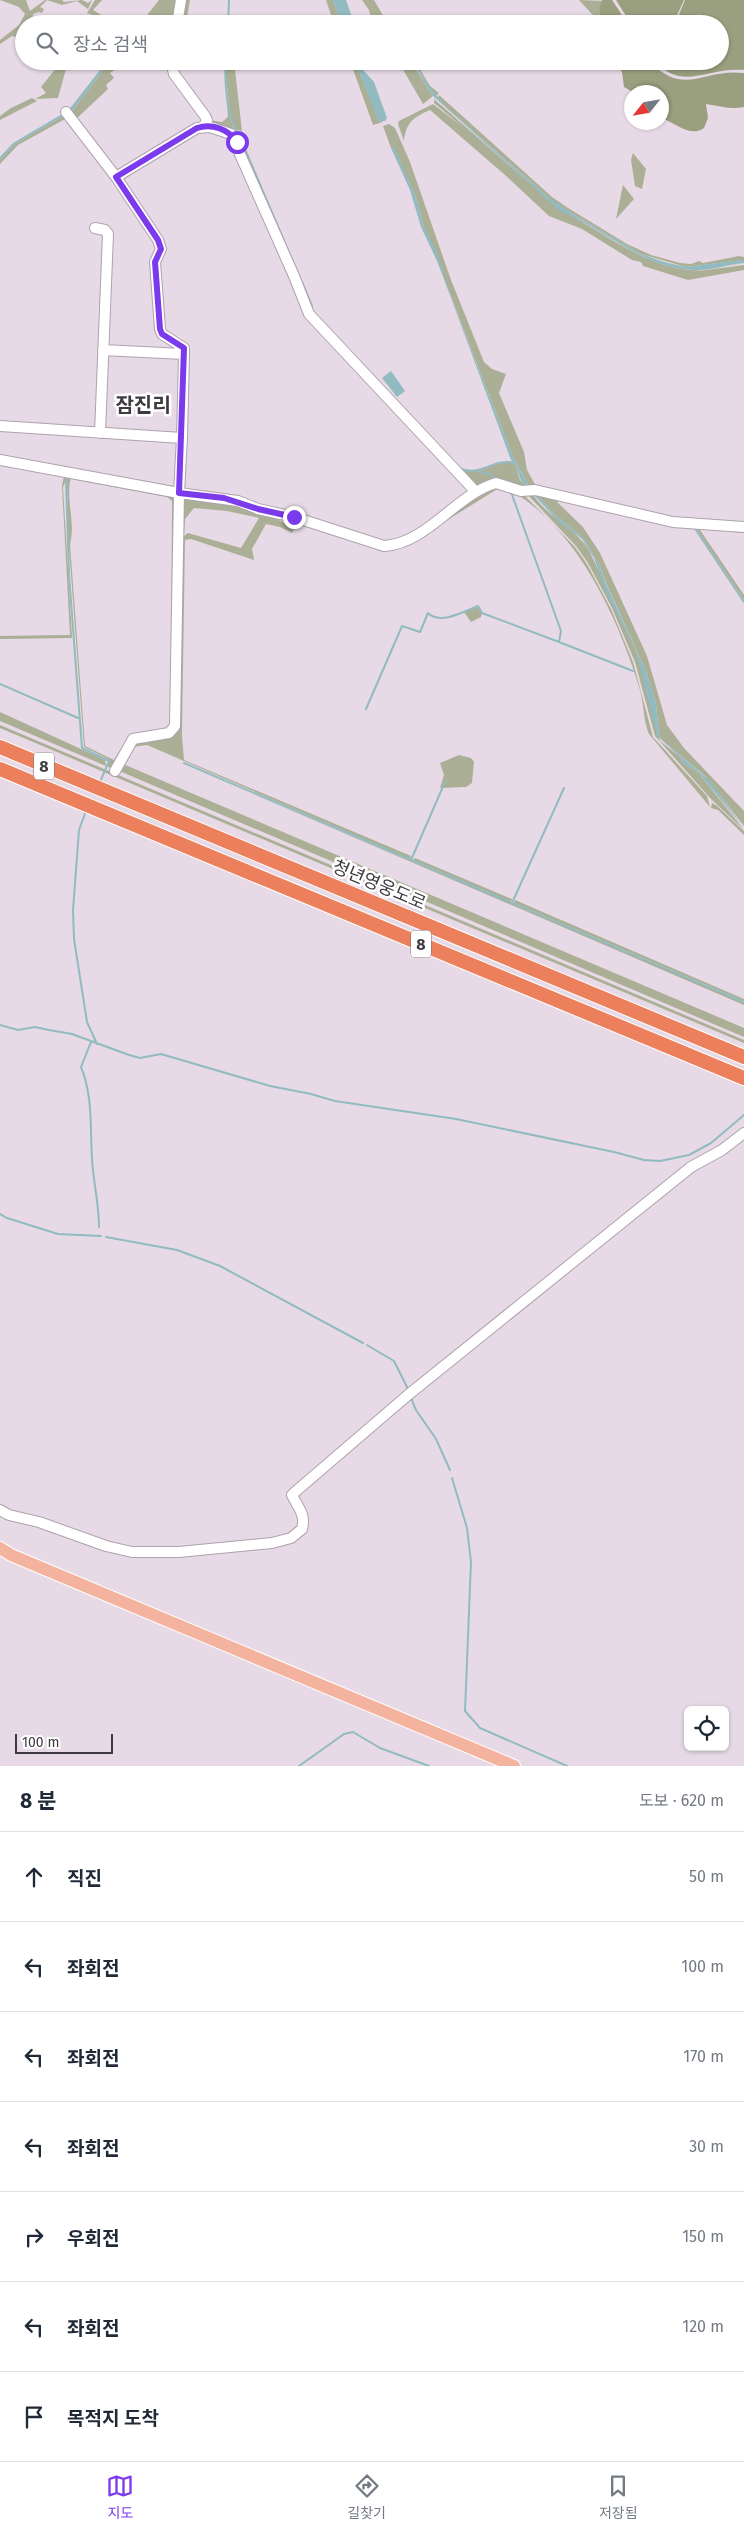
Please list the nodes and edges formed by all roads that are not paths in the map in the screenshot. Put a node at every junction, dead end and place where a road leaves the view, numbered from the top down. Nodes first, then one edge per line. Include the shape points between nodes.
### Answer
1 (181, 0) edge
2 (178, 15) edge
3 (173, 70) edge
4 (67, 114) dead end
5 (204, 126) junction
6 (116, 177) junction
7 (95, 228) dead end
8 (103, 350) junction
9 (184, 354) junction
10 (0, 426) edge
11 (100, 433) junction
12 (182, 438) junction
13 (0, 460) edge
14 (476, 492) junction
15 (179, 493) junction
16 (744, 527) edge
17 (0, 747) edge
18 (0, 769) edge
19 (115, 771) dead end
20 (744, 1057) edge
21 (744, 1078) edge
22 (744, 1133) edge
23 (0, 1510) edge
24 (0, 1548) edge
25 (514, 1766) edge

1 - 2 street
3 - 5 street via 205,116
4 - 6 street
5 - 6 street via 185,133
5 - 14 street via 226,130 237,142 308,314
6 - 9 street via 158,240 161,249 155,262 160,329 162,334 184,348
7 - 8 street via 108,234
8 - 9 street
8 - 11 street
9 - 12 street
10 - 11 street
11 - 12 street
12 - 15 street
13 - 15 street
14 - 15 street via 409,539 384,546 238,501
14 - 16 street via 496,483 673,522
15 - 19 street via 175,726 169,733 133,739
17 - 20 highway, 청년영웅도로 / 8
18 - 21 highway, 8
22 - 23 street via 692,1167 408,1395 295,1492 292,1495 304,1520 302,1529 291,1538 272,1543 179,1552 132,1552
24 - 25 main road via 73,1582

